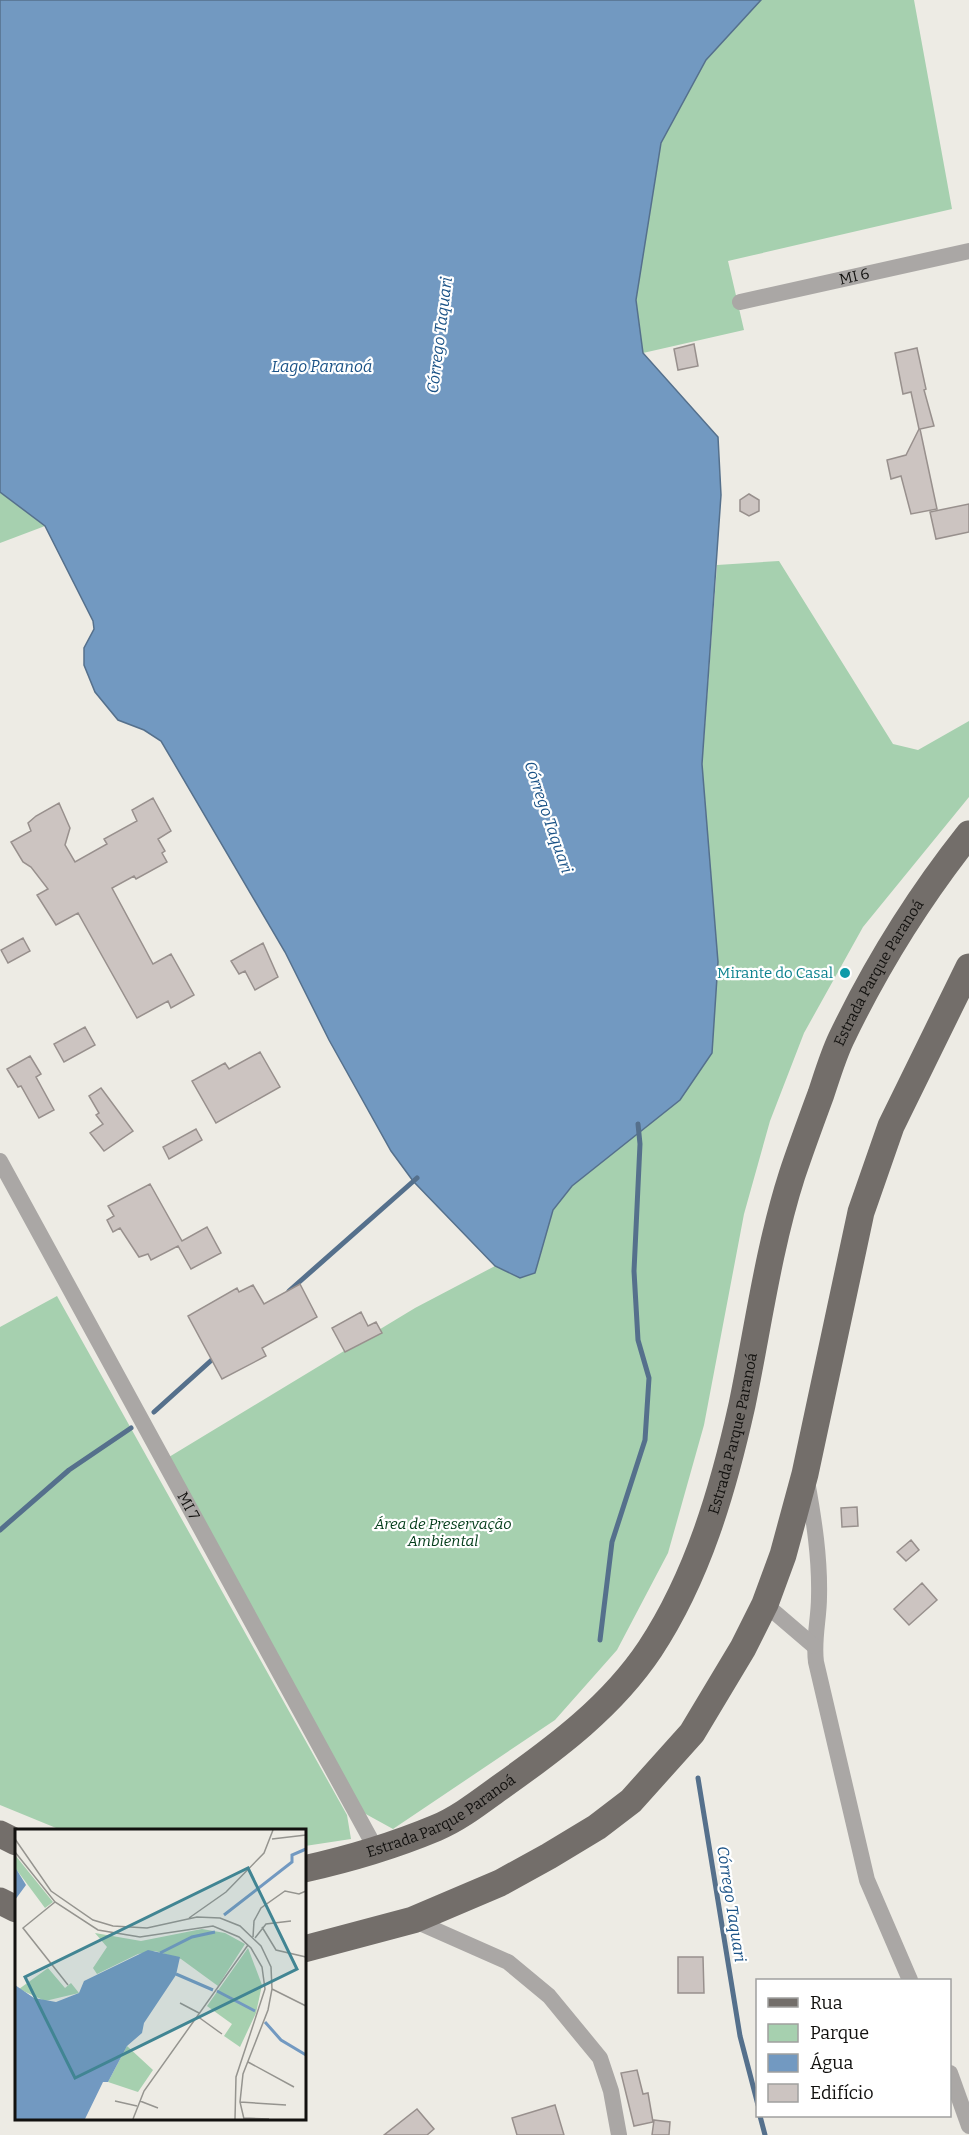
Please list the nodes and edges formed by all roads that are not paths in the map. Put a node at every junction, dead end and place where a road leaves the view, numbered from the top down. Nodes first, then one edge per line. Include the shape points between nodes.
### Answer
1 (969, 251) edge
2 (740, 302) dead end
3 (969, 834) edge
4 (969, 967) edge
5 (0, 1161) edge
6 (806, 1474) junction
7 (765, 1604) junction
8 (814, 1646) junction
9 (377, 1851) junction
10 (306, 1869) edge
11 (15, 1891) edge
12 (0, 1899) edge
13 (15, 1908) edge
14 (413, 1920) junction
15 (306, 1948) edge
16 (910, 1979) edge
17 (951, 2076) edge
18 (969, 2126) edge
19 (619, 2135) edge

1 - 2 street, MI 6
3 - 9 main road, Estrada Parque Paranoá via 897,935 840,1041 792,1176 769,1262 741,1407 717,1503 698,1560 678,1602 650,1650 589,1720 468,1810 439,1827
4 - 6 main road via 891,1126 865,1202
5 - 9 street, MI 7
6 - 7 main road
6 - 8 street via 819,1559
7 - 8 street
7 - 14 main road via 692,1733 631,1801 597,1827 500,1883
8 - 16 street via 867,1880
9 - 10 main road, Estrada Parque Paranoá
11 - 12 main road
12 - 13 main road
14 - 15 main road
14 - 19 street via 508,1962 549,1996 600,2058
17 - 18 street

